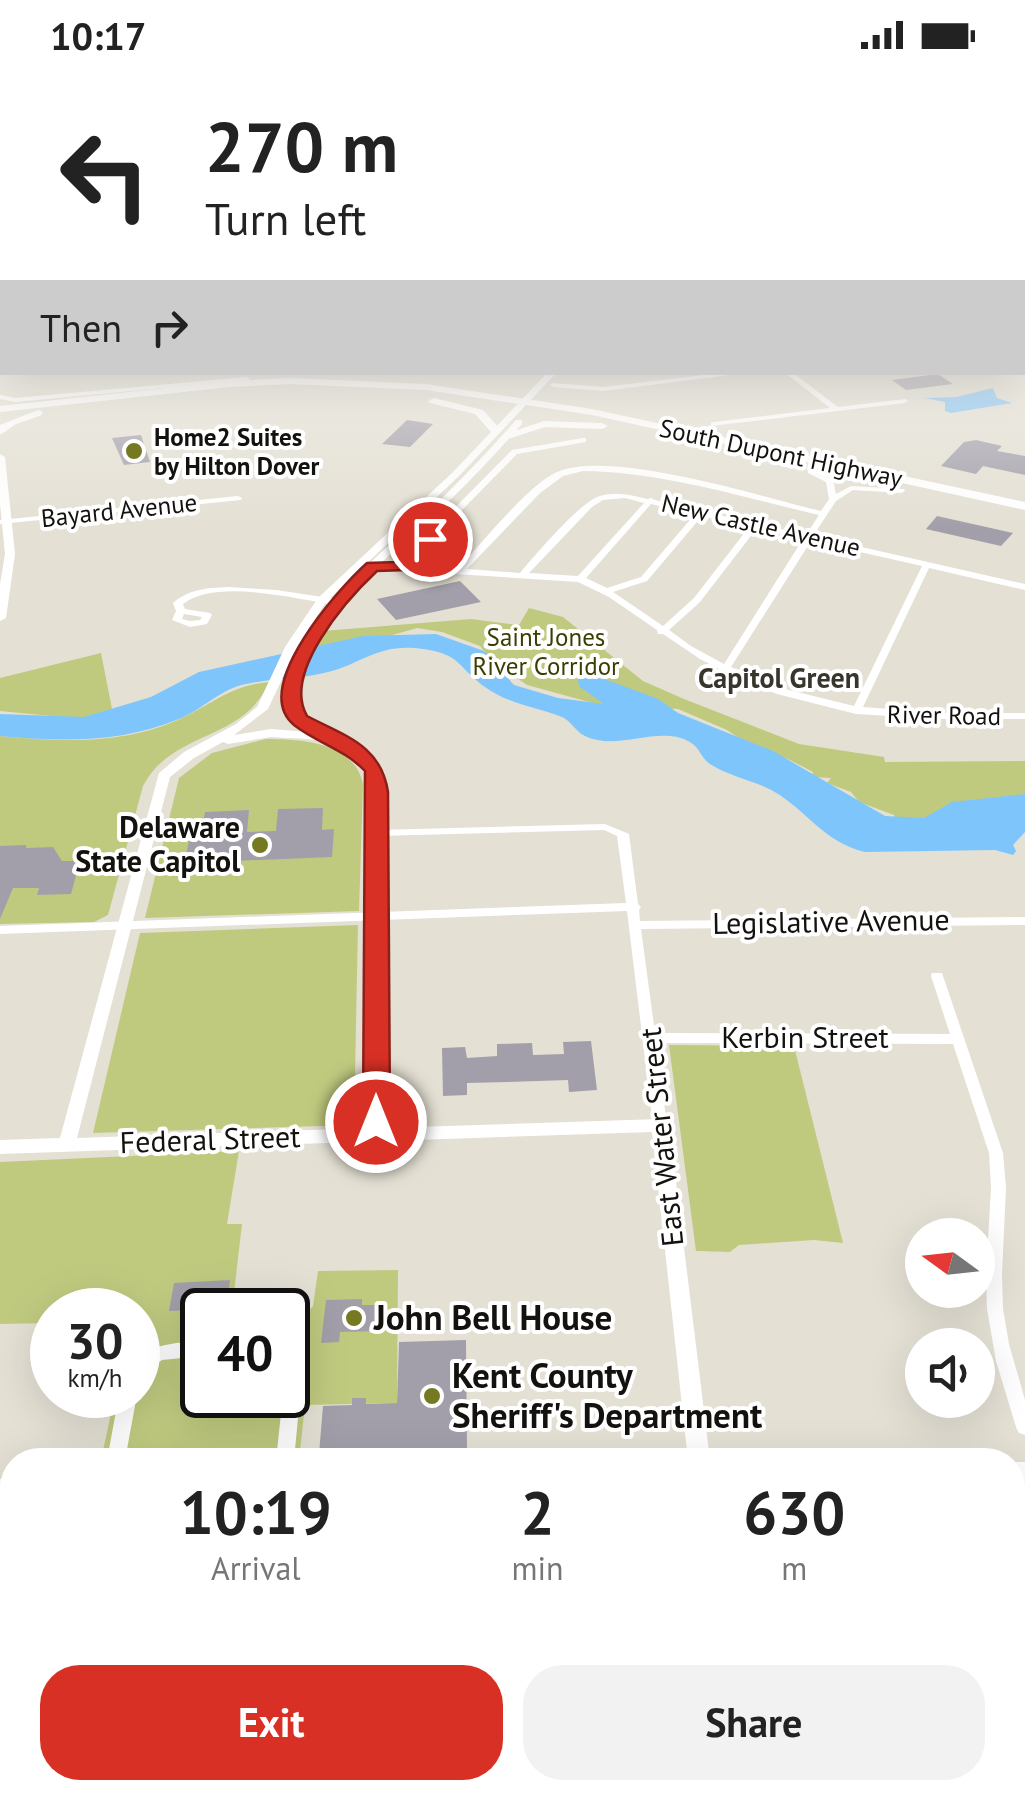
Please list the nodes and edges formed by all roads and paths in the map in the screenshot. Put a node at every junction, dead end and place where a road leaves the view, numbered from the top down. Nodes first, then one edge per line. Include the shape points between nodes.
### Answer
1 (347, 375) edge
2 (437, 375) dead end
3 (551, 375) edge
4 (562, 375) edge
5 (725, 375) edge
6 (790, 375) edge
7 (247, 379) dead end
8 (290, 381) junction
9 (384, 385) junction
10 (551, 388) junction
11 (0, 397) edge
12 (146, 401) junction
13 (434, 401) junction
14 (905, 401) dead end
15 (529, 407) junction
16 (0, 409) edge
17 (836, 409) junction
18 (44, 412) junction
19 (0, 416) edge
20 (604, 420) junction
21 (714, 424) dead end
22 (0, 432) edge
23 (502, 433) junction
24 (584, 440) dead end
25 (756, 449) junction
26 (0, 457) edge
27 (811, 471) junction
28 (470, 476) junction
29 (491, 479) junction
30 (901, 491) junction
31 (238, 498) dead end
32 (833, 499) junction
33 (650, 500) junction
34 (1025, 506) edge
35 (702, 512) junction
36 (824, 514) junction
37 (1025, 518) edge
38 (4, 521) edge
39 (755, 525) junction
40 (810, 536) junction
41 (358, 564) junction
42 (927, 564) junction
43 (372, 566) junction
44 (401, 567) junction
45 (460, 570) junction
46 (524, 573) junction
47 (580, 580) junction
48 (1025, 587) edge
49 (606, 591) junction
50 (322, 600) junction
51 (336, 602) junction
52 (182, 611) dead end
53 (0, 618) edge
54 (661, 632) junction
55 (725, 669) junction
56 (856, 711) junction
57 (1025, 716) edge
58 (333, 739) junction
59 (210, 744) junction
60 (378, 833) junction
61 (635, 907) junction
62 (378, 917) junction
63 (1025, 921) edge
64 (637, 924) junction
65 (124, 926) junction
66 (0, 930) edge
67 (937, 976) dead end
68 (651, 1038) junction
69 (959, 1040) junction
70 (660, 1125) junction
71 (376, 1134) junction
72 (67, 1144) junction
73 (0, 1147) edge
74 (124, 1418) edge
75 (289, 1418) edge
76 (1025, 1427) edge
77 (118, 1448) edge
78 (286, 1448) edge
79 (699, 1448) edge

1 - 8 main road
2 - 9 main road
3 - 15 street
4 - 10 street
5 - 10 street via 596,390
6 - 17 street
7 - 11 street
8 - 9 main road, South Dupont Highway
8 - 16 main road, South Dupont Highway
9 - 12 main road
9 - 15 main road, South Dupont Highway
10 - 15 street
10 - 20 main road via 558,402
12 - 13 main road, South Dupont Highway via 298,394
12 - 18 main road, South Dupont Highway
13 - 15 main road, South Dupont Highway
13 - 23 main road via 479,412
14 - 17 street
15 - 20 main road, South Dupont Highway
15 - 23 street
15 - 25 main road
17 - 21 street
18 - 19 main road, South Dupont Highway
18 - 22 main road
20 - 23 main road
20 - 25 main road, South Dupont Highway
20 - 27 main road, South Dupont Highway
23 - 28 street
23 - 41 street
24 - 29 street via 519,449
25 - 34 main road, South Dupont Highway
26 - 38 street
27 - 30 main road, South Dupont Highway
27 - 32 street via 830,481
28 - 29 street
28 - 43 street
29 - 44 street
30 - 32 street via 851,488
30 - 37 main road, South Dupont Highway
31 - 38 street, Bayard Avenue
32 - 36 street
33 - 35 street, New Castle Avenue
33 - 46 street, New Castle Avenue via 595,501
33 - 47 street
35 - 39 street, New Castle Avenue
35 - 49 street via 644,579
36 - 40 street
36 - 45 street via 620,469 583,470 549,482
38 - 53 street via 10,554
39 - 40 street, New Castle Avenue
39 - 54 street via 696,600
40 - 42 street, New Castle Avenue
40 - 55 street
41 - 43 street, River Road
41 - 50 street
42 - 48 street, New Castle Avenue
42 - 56 street
43 - 44 street, River Road
43 - 51 street
44 - 45 street, River Road
45 - 46 street, River Road
46 - 47 street, River Road
47 - 49 street, River Road
49 - 54 street, River Road
50 - 51 street
50 - 52 street via 210,587 184,596
50 - 59 street via 268,700 253,718
51 - 58 street via 306,648 293,680 292,706 299,720
54 - 55 street, River Road
55 - 56 street, River Road
56 - 57 street, River Road via 912,718
58 - 59 street via 271,733
58 - 60 street via 375,769
59 - 65 street via 164,776
60 - 61 street, East Water Street via 616,829 626,839
60 - 62 street
61 - 62 street
61 - 64 street, East Water Street
62 - 65 street
62 - 71 street
63 - 64 street, Legislative Avenue
64 - 68 street, East Water Street
65 - 66 street
65 - 72 street
67 - 69 street
68 - 69 street, Kerbin Street
68 - 70 street, East Water Street
69 - 76 street via 996,1153 998,1331
70 - 71 street, Federal Street
70 - 79 street, East Water Street
71 - 72 street, Federal Street
72 - 73 street, Federal Street
74 - 77 street
75 - 78 street

